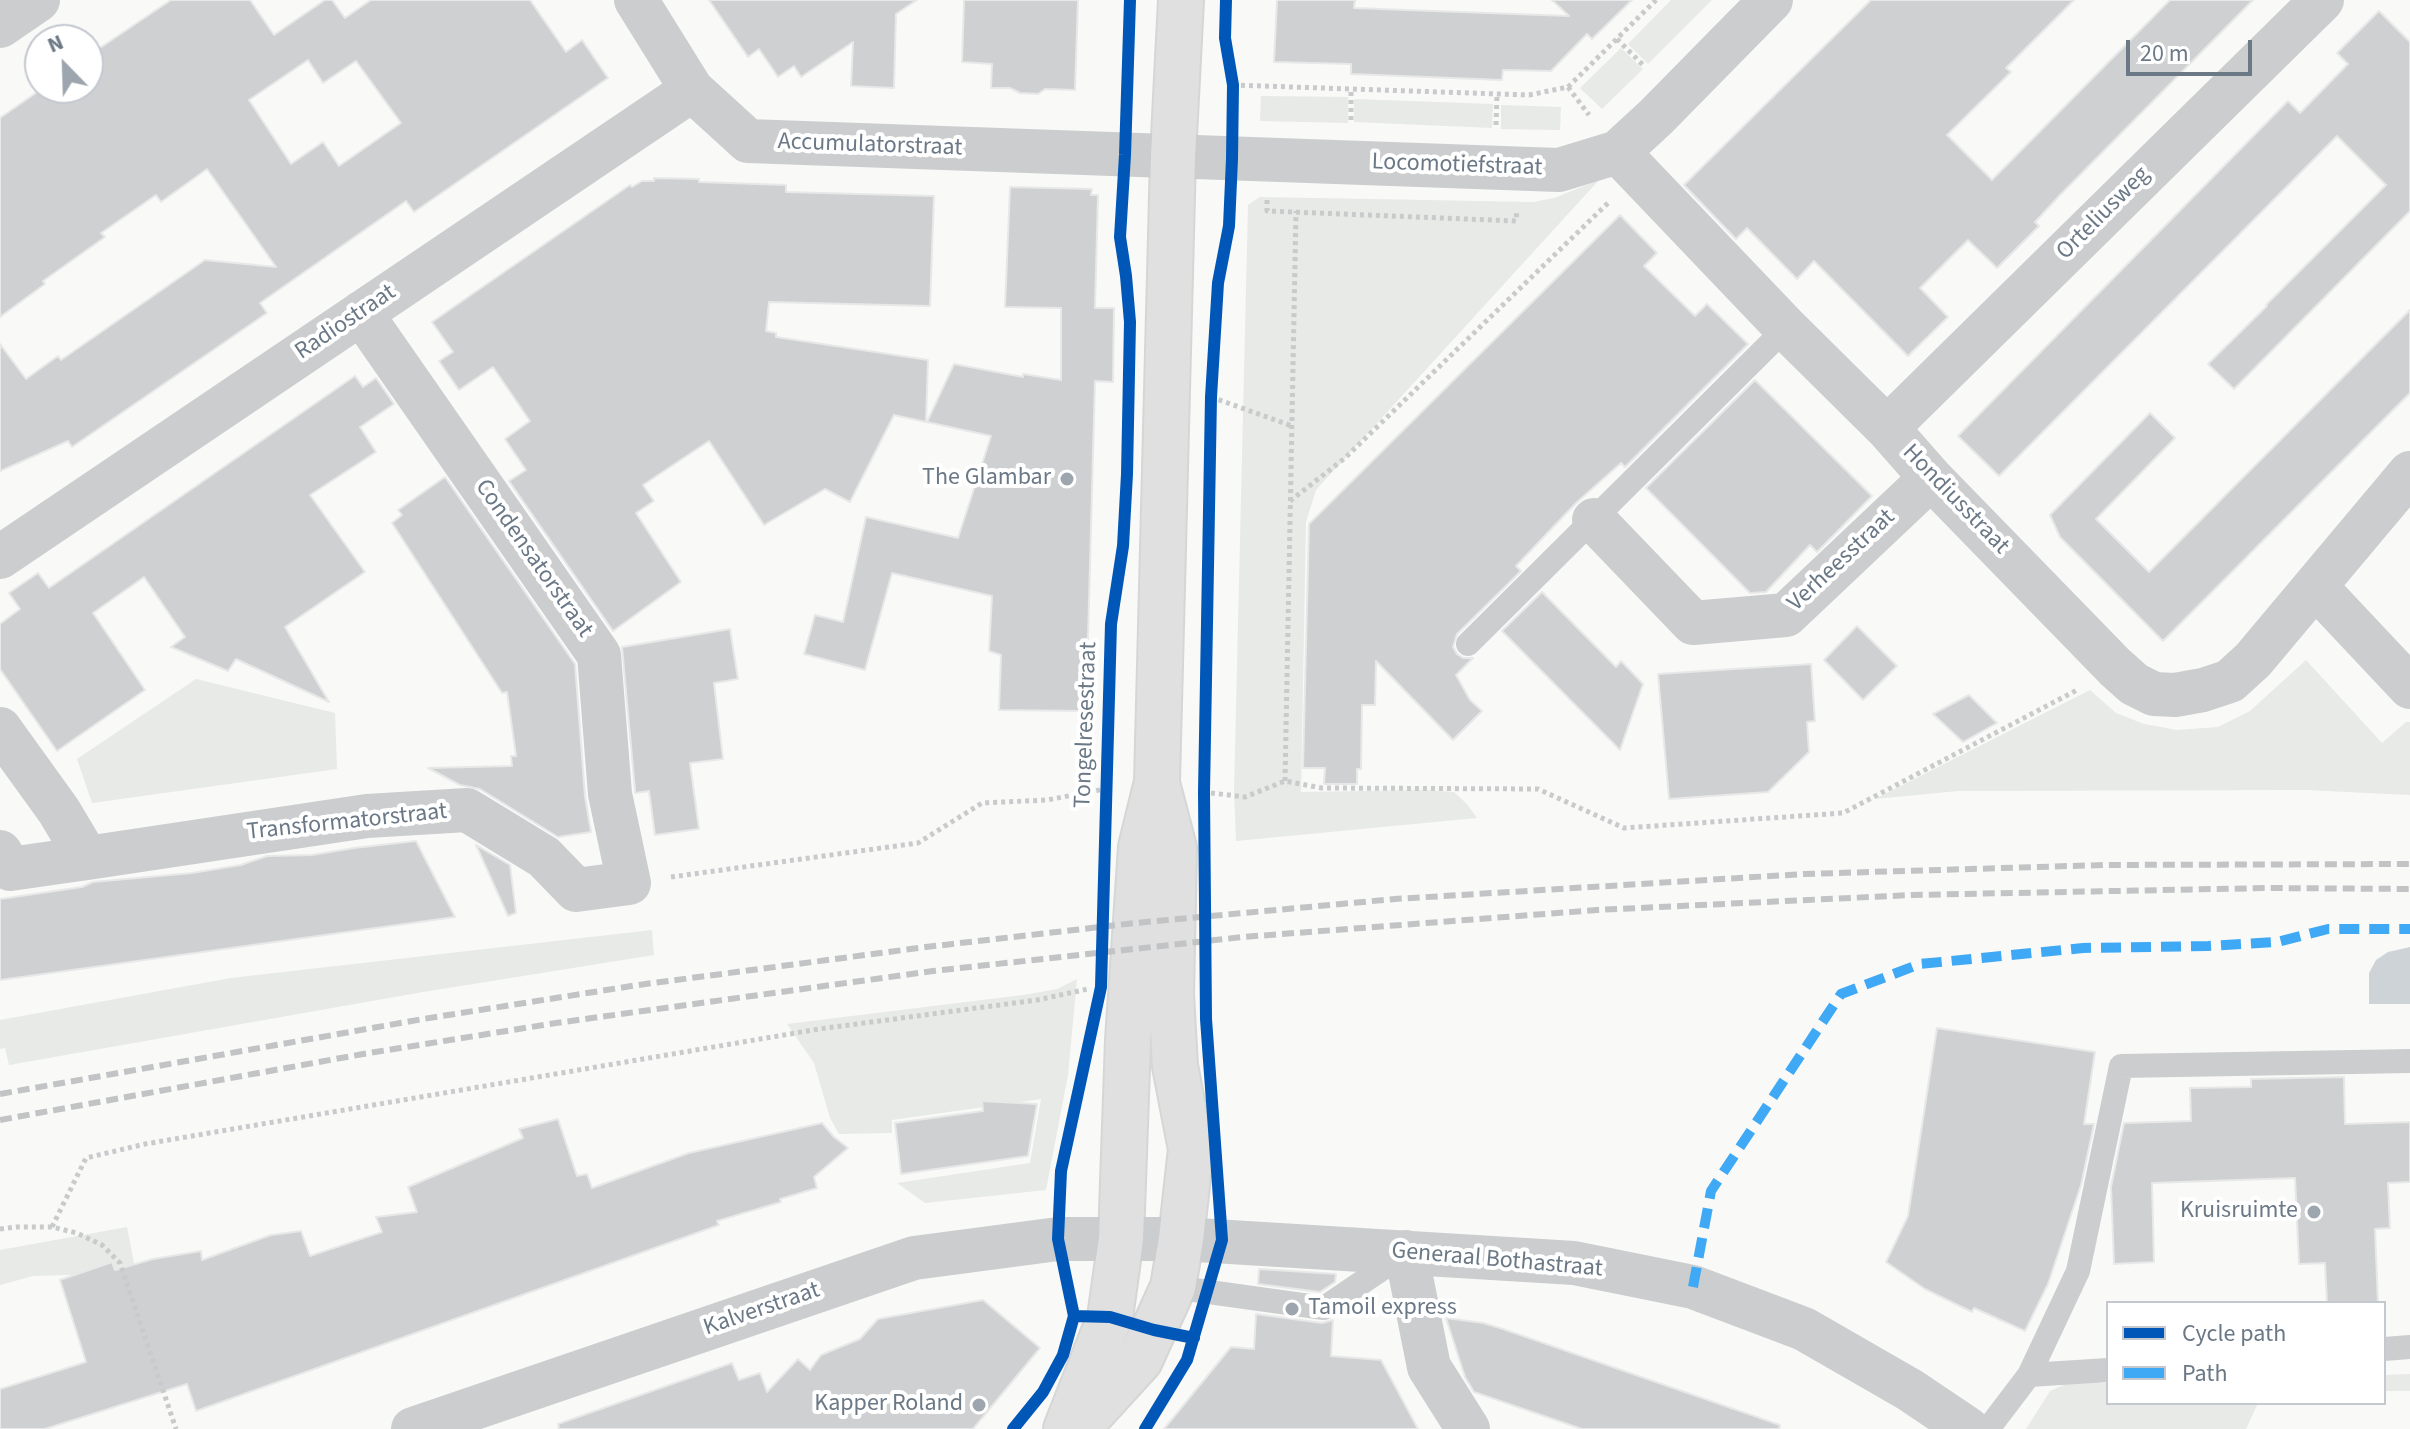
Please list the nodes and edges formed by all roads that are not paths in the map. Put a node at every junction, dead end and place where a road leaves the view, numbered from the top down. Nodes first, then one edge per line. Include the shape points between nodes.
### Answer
1 (38, 0) edge
2 (636, 0) edge
3 (1181, 0) edge
4 (1771, 0) edge
5 (2322, 0) edge
6 (0, 26) edge
7 (692, 90) junction
8 (1173, 156) junction
9 (1628, 163) junction
10 (361, 313) junction
11 (1786, 328) junction
12 (1887, 428) junction
13 (2410, 473) edge
14 (1931, 478) junction
15 (1594, 520) junction
16 (0, 557) edge
17 (2315, 586) junction
18 (1468, 644) dead end
19 (2410, 687) edge
20 (0, 729) edge
21 (1143, 787) junction
22 (0, 852) edge
23 (87, 858) junction
24 (629, 883) joint
25 (2410, 1061) edge
26 (1121, 1239) junction
27 (1181, 1239) junction
28 (1406, 1252) junction
29 (1173, 1287) junction
30 (2410, 1347) edge
31 (2386, 1349) edge
32 (2106, 1370) edge
33 (2029, 1375) junction
34 (413, 1429) edge
35 (1066, 1429) edge
36 (1077, 1429) edge
37 (1468, 1429) edge
38 (1968, 1429) edge
39 (1988, 1429) edge

1 - 6 street
2 - 7 street, Accumulatorstraat
3 - 8 main road
4 - 9 street, Locomotiefstraat via 1656,117
5 - 12 street, Orteliusweg
7 - 8 street, Accumulatorstraat via 748,141
7 - 10 street, Radiostraat
8 - 9 street, Locomotiefstraat via 1559,170
8 - 21 main road
9 - 11 street, Hondiusstraat
10 - 16 street, Radiostraat
10 - 24 street, Condensatorstraat via 599,655 610,794
11 - 12 street, Hondiusstraat
11 - 15 lane
12 - 14 street, Hondiusstraat
13 - 17 street, Hondiusstraat
14 - 15 street, Verheesstraat via 1786,615 1693,623
14 - 17 street, Hondiusstraat via 2115,667 2154,694 2189,693 2230,681
15 - 18 lane
17 - 19 street
20 - 23 street
21 - 26 main road
21 - 27 main road via 1174,848 1175,1066 1191,1149
22 - 23 street, Transformatorstraat via 10,869
23 - 24 street, Transformatorstraat via 367,816 467,810 544,857 576,890
25 - 33 lane via 2121,1066 2078,1271
26 - 27 street, Generaal Bothastraat
26 - 34 street, Kalverstraat via 1058,1239 914,1258
26 - 35 main road via 1110,1317
27 - 28 street, Generaal Bothastraat
27 - 29 main road
28 - 29 lane via 1324,1308
28 - 37 street via 1429,1367
28 - 38 street, Generaal Bothastraat via 1574,1263 1693,1287 1804,1329
29 - 36 main road via 1140,1360
30 - 31 lane
32 - 33 lane
33 - 39 lane

